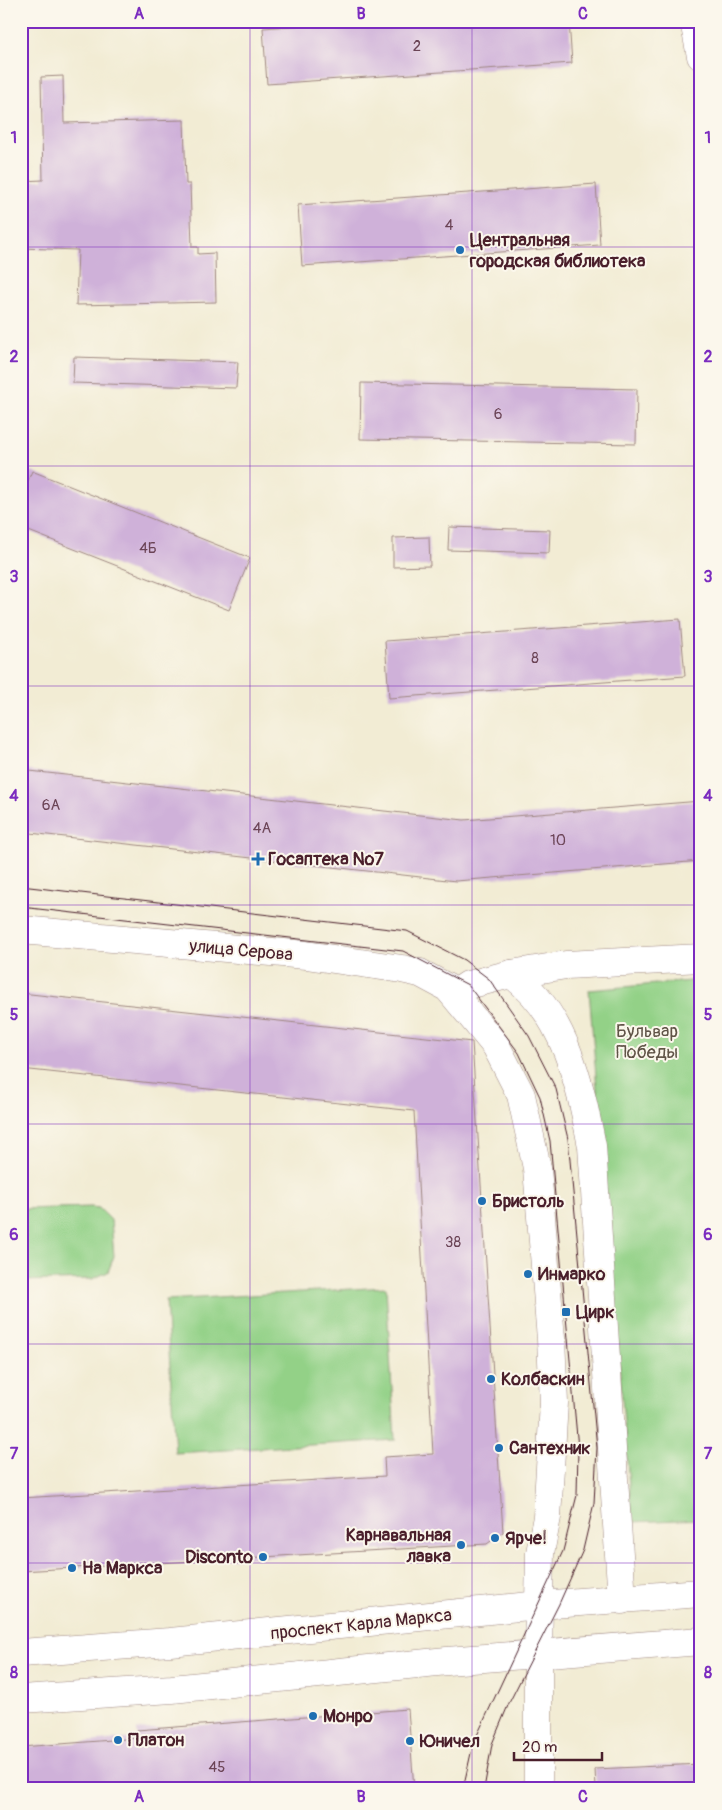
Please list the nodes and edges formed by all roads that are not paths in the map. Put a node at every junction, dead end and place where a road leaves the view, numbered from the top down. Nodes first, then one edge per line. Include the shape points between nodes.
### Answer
1 (694, 21) edge
2 (701, 56) edge
3 (21, 930) edge
4 (701, 958) edge
5 (511, 974) junction
6 (455, 994) junction
7 (701, 1593) edge
8 (622, 1600) junction
9 (539, 1606) junction
10 (701, 1641) edge
11 (21, 1653) edge
12 (538, 1654) junction
13 (21, 1700) edge
14 (538, 1789) edge

1 - 2 street
3 - 6 street, улица Серова via 306,955 402,969 420,974
4 - 5 street via 566,965
5 - 6 street via 468,985
5 - 8 street via 541,1001 560,1038 581,1090 592,1146
6 - 9 street via 496,1046 522,1095 537,1168 554,1403 547,1517 540,1553
7 - 8 street, проспект Карла Маркса
8 - 9 street, проспект Карла Маркса
9 - 11 street, проспект Карла Маркса
9 - 12 street
10 - 12 street
12 - 13 street
12 - 14 street

